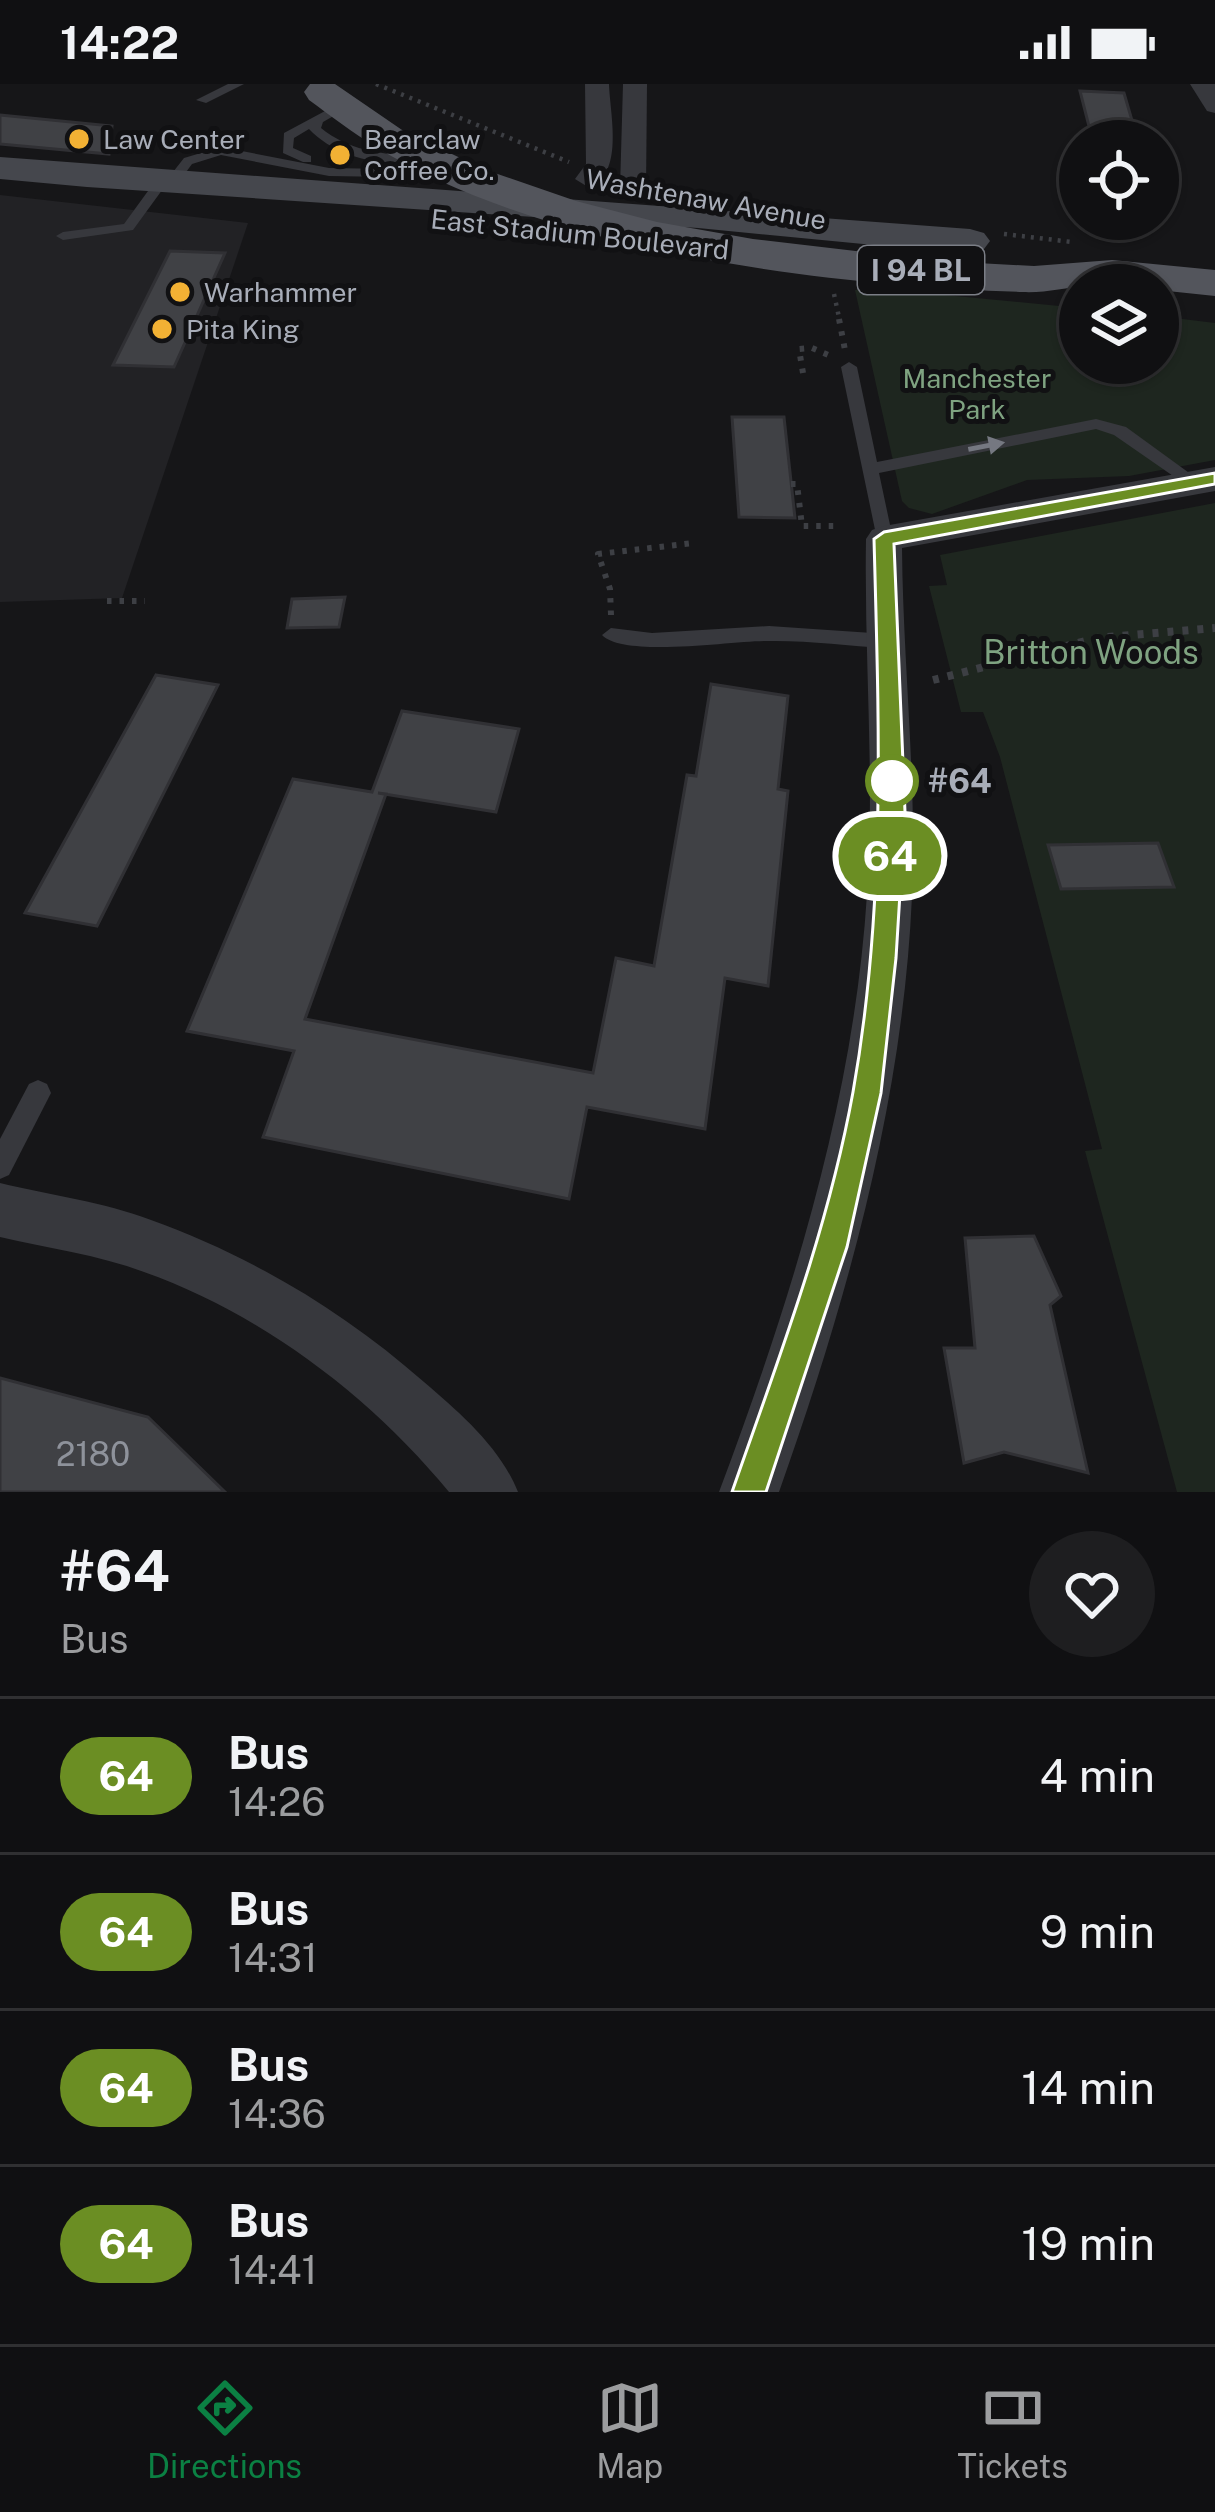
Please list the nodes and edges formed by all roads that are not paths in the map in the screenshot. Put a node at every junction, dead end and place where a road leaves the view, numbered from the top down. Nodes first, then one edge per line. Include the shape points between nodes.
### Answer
1 (238, 84) edge
2 (597, 84) edge
3 (634, 84) edge
4 (202, 100) dead end
5 (322, 101) edge
6 (282, 161) junction
7 (316, 161) junction
8 (0, 168) edge
9 (403, 176) junction
10 (166, 183) junction
11 (574, 184) junction
12 (634, 189) junction
13 (347, 199) junction
14 (62, 236) dead end
15 (977, 237) junction
16 (743, 251) junction
17 (1085, 257) junction
18 (1215, 283) edge
19 (849, 368) dead end
20 (872, 469) junction
21 (1205, 481) edge
22 (884, 539) junction
23 (611, 635) road end
24 (886, 641) junction
25 (38, 1093) dead end
26 (0, 1166) edge
27 (0, 1210) edge
28 (488, 1492) edge
29 (748, 1492) edge

1 - 4 lane
2 - 11 street via 599,165
3 - 12 street
5 - 7 lane via 286,143 295,156
5 - 9 main road, Washtenaw Avenue / I 94 BL
5 - 11 main road, Washtenaw Avenue / I 94 BL
6 - 7 lane
6 - 9 lane
6 - 10 lane via 212,151
7 - 9 lane
8 - 10 main road, East Stadium Boulevard
9 - 11 main road, Washtenaw Avenue / I 94 BL
9 - 13 main road, East Stadium Boulevard
10 - 13 main road, East Stadium Boulevard
10 - 14 lane via 128,226
11 - 12 main road, Washtenaw Avenue / I 94 BL
11 - 15 main road, East Stadium Boulevard
11 - 16 main road, Washtenaw Avenue / I 94 BL
12 - 15 main road, Washtenaw Avenue / I 94 BL
13 - 16 main road, East Stadium Boulevard via 431,220
15 - 17 main road, Washtenaw Avenue / I 94 BL
16 - 17 main road, Washtenaw Avenue / I 94 BL via 1030,279
17 - 18 main road, Washtenaw Avenue / I 94 BL
19 - 20 lane
20 -> 21 lane via 1096,424
20 - 22 lane
21 - 22 street
22 - 24 street
23 - 24 lane
24 - 29 street via 893,812 867,1093 832,1247
25 - 26 lane
27 - 28 street via 147,1245 257,1295 344,1350 442,1437

